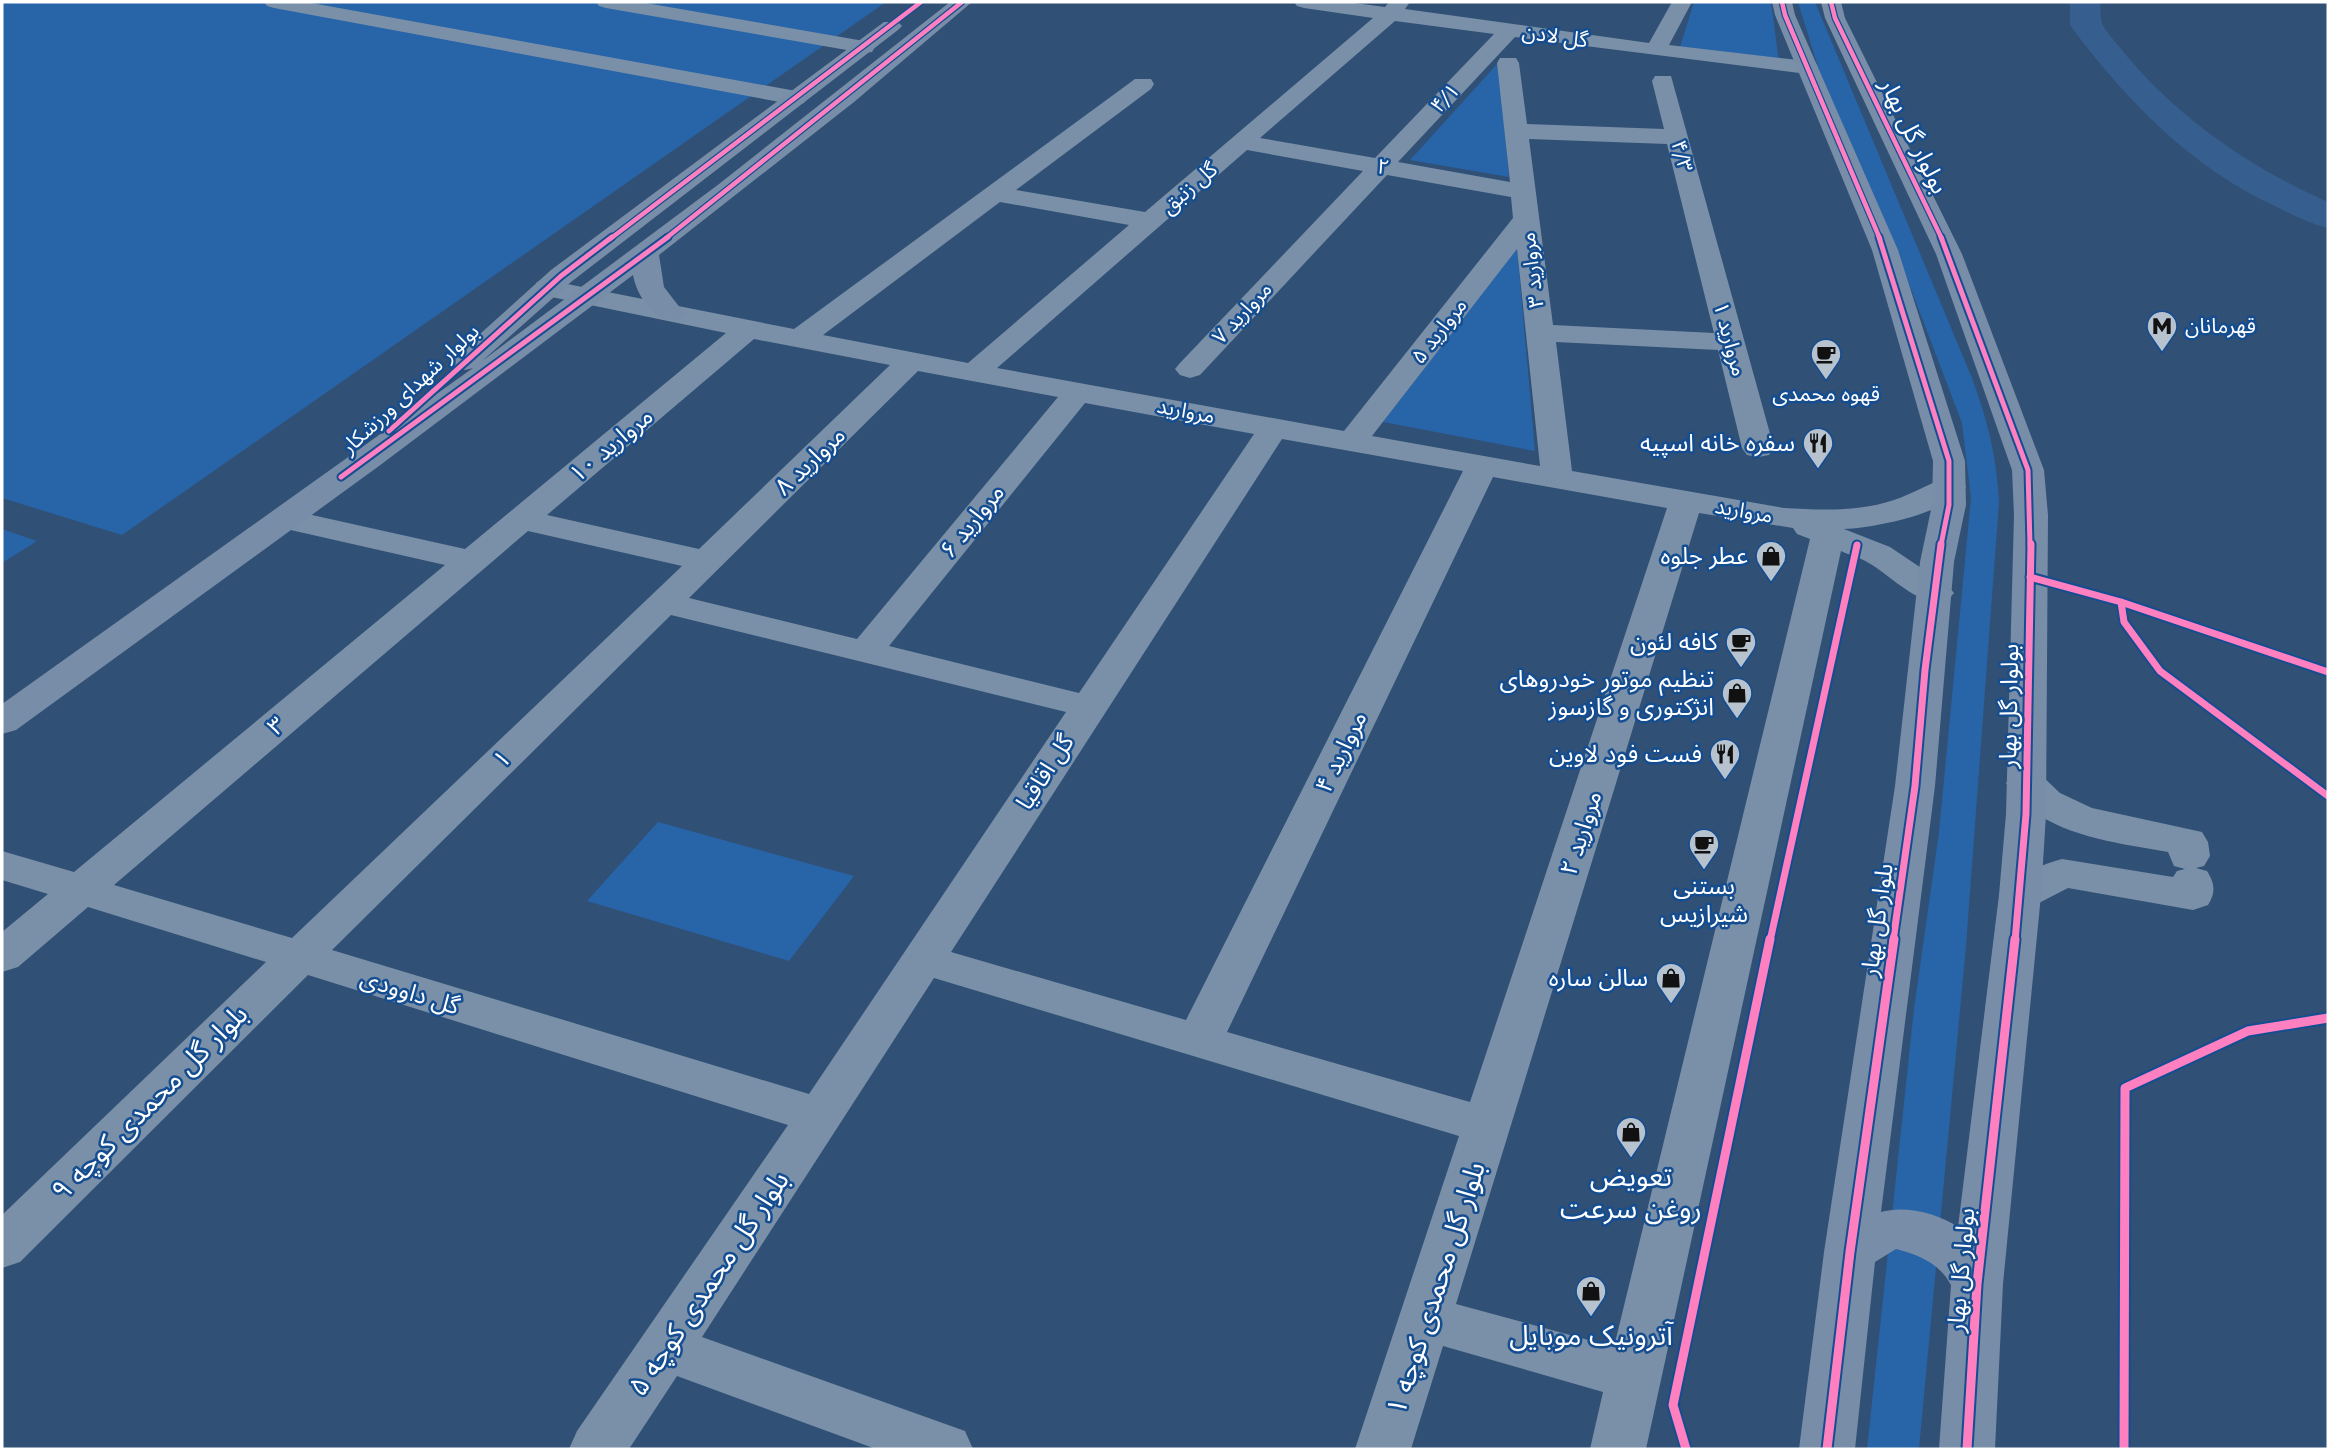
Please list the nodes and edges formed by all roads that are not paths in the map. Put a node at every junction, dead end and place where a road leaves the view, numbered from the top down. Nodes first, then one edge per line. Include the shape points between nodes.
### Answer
1 (274, 2) edge
2 (606, 2) edge
3 (726, 2) edge
4 (921, 2) edge
5 (962, 2) edge
6 (1304, 2) edge
7 (1682, 2) edge
8 (1782, 2) edge
9 (1831, 2) edge
10 (1396, 8) edge
11 (1536, 12) dead end
12 (690, 16) junction
13 (1516, 31) junction
14 (864, 47) junction
15 (1657, 50) junction
16 (1508, 63) dead end
17 (1807, 67) junction
18 (1663, 81) dead end
19 (1143, 83) dead end
20 (796, 98) junction
21 (1516, 131) junction
22 (1677, 137) junction
23 (1242, 142) junction
24 (1380, 167) junction
25 (995, 194) junction
26 (1525, 206) junction
27 (1150, 221) junction
28 (1702, 230) joint
29 (646, 254) junction
30 (1294, 258) joint
31 (547, 288) junction
32 (589, 297) junction
33 (670, 313) junction
34 (748, 329) junction
35 (1539, 333) junction
36 (800, 339) junction
37 (1731, 342) junction
38 (912, 360) junction
39 (1190, 369) dead end
40 (975, 372) junction
41 (1079, 391) junction
42 (1273, 428) junction
43 (1351, 443) junction
44 (1758, 448) dead end
45 (1483, 464) junction
46 (341, 477) junction
47 (1557, 477) junction
48 (1950, 487) junction
49 (1686, 501) junction
50 (1784, 518) junction
51 (285, 519) junction
52 (522, 520) junction
53 (1828, 533) junction
54 (473, 561) junction
55 (708, 561) junction
56 (1936, 593) junction
57 (665, 603) junction
58 (865, 652) junction
59 (1087, 706) junction
60 (2, 722) edge
61 (2026, 783) junction
62 (2, 865) edge
63 (79, 890) junction
64 (2020, 895) junction
65 (2, 956) edge
66 (296, 957) junction
67 (925, 960) junction
68 (1199, 1041) junction
69 (819, 1116) junction
70 (1488, 1126) junction
71 (2, 1247) edge
72 (1850, 1252) junction
73 (1977, 1284) junction
74 (1426, 1319) junction
75 (666, 1348) junction
76 (1635, 1377) junction
77 (597, 1449) edge
78 (945, 1449) edge
79 (1383, 1449) edge
80 (1618, 1449) edge
81 (1827, 1449) edge
82 (1967, 1449) edge

1 - 20 street
2 - 12 street
3 - 12 street
4 - 14 main road, بولوار شهدای ورزشکار
5 - 29 main road, بولوار شهدای ورزشکار
6 - 10 street, گل لادن
7 - 15 street
8 - 17 main road
9 - 61 main road, بولوار گل بهار via 1949,254 2028,470
10 - 13 street, گل لادن
10 - 23 street, گل زنبق
11 - 13 street, ۴/۱
12 - 14 street
13 - 15 street, گل لادن
13 - 24 street, ۴/۱
14 - 20 main road, بولوار شهدای ورزشکار
15 - 17 street, گل لادن
16 - 21 street, مروارید ۳
17 - 48 main road via 1885,250 1949,461
18 - 22 street, ۴/۳
19 - 25 street
20 - 31 main road, بولوار شهدای ورزشکار
21 - 22 street
21 - 26 street, مروارید ۳
22 - 28 street, ۴/۳
23 - 24 street, ۲
23 - 27 street, گل زنبق
24 - 26 street, ۲
24 - 30 street, ۴/۱
25 - 27 street
25 - 36 street
26 - 35 street, مروارید ۳
26 - 43 street, مروارید ۵
27 - 40 street, گل زنبق
28 - 37 street, مروارید ۱
29 - 32 main road, بولوار شهدای ورزشکار
29 - 33 main road via 650,291
30 - 39 street, مروارید ۷
31 - 32 street, مروارید
31 - 46 main road, بولوار شهدای ورزشکار
32 - 33 street, مروارید
32 - 46 main road, بولوار شهدای ورزشکار
33 - 34 street, مروارید
34 - 36 street, مروارید
34 - 52 street, مروارید ۱۰
35 - 37 street
35 - 47 street, مروارید ۳
36 - 38 street, مروارید
37 - 44 street, مروارید ۱
38 - 40 street, مروارید
38 - 55 street, مروارید ۸
40 - 41 street, مروارید
41 - 42 street, مروارید
41 - 58 street, مروارید ۶
42 - 43 street, مروارید
42 - 59 street, گل اقاقیا
43 - 45 street, مروارید
45 - 47 street, مروارید
45 - 68 street, مروارید ۴
46 - 51 main road, بولوار شهدای ورزشکار
47 - 49 street, مروارید
48 - 50 street, مروارید via 1917,505 1876,517 1833,521
48 - 56 main road
49 - 50 street, مروارید
49 - 70 street, مروارید ۲
50 - 53 street, مروارید
51 - 54 street
51 - 60 main road, بولوار شهدای ورزشکار
52 - 54 street, مروارید ۱۰
52 - 55 street
53 - 56 street, مروارید via 1878,554
53 - 76 street
54 - 63 street, ۳
55 - 57 street, ۱
56 - 72 main road, بلوار گل بهار via 1915,786
57 - 58 street
57 - 66 street, ۱
58 - 59 street
59 - 67 street, گل اقاقیا
61 - 64 main road, بولوار گل بهار
61 - 64 street via 2064,813 2187,842 2193,895 2062,873
62 - 63 street, گل داوودی
63 - 65 street, ۳
63 - 66 street, گل داوودی
64 - 73 main road, بولوار گل بهار
66 - 69 street, گل داوودی
66 - 71 street, بلوار گل محمدی کوچه ۹
67 - 68 street
67 - 69 street, گل اقاقیا
68 - 70 street
69 - 75 street, بلوار گل محمدی کوچه ۵
70 - 74 street, بلوار گل محمدی کوچه ۱
72 - 73 main road via 1872,1236 1896,1228 1933,1237 1962,1257
72 - 81 main road
73 - 82 main road, بولوار گل بهار
74 - 76 street
74 - 79 street, بلوار گل محمدی کوچه ۱
75 - 77 street, بلوار گل محمدی کوچه ۵
75 - 78 street
76 - 80 street

